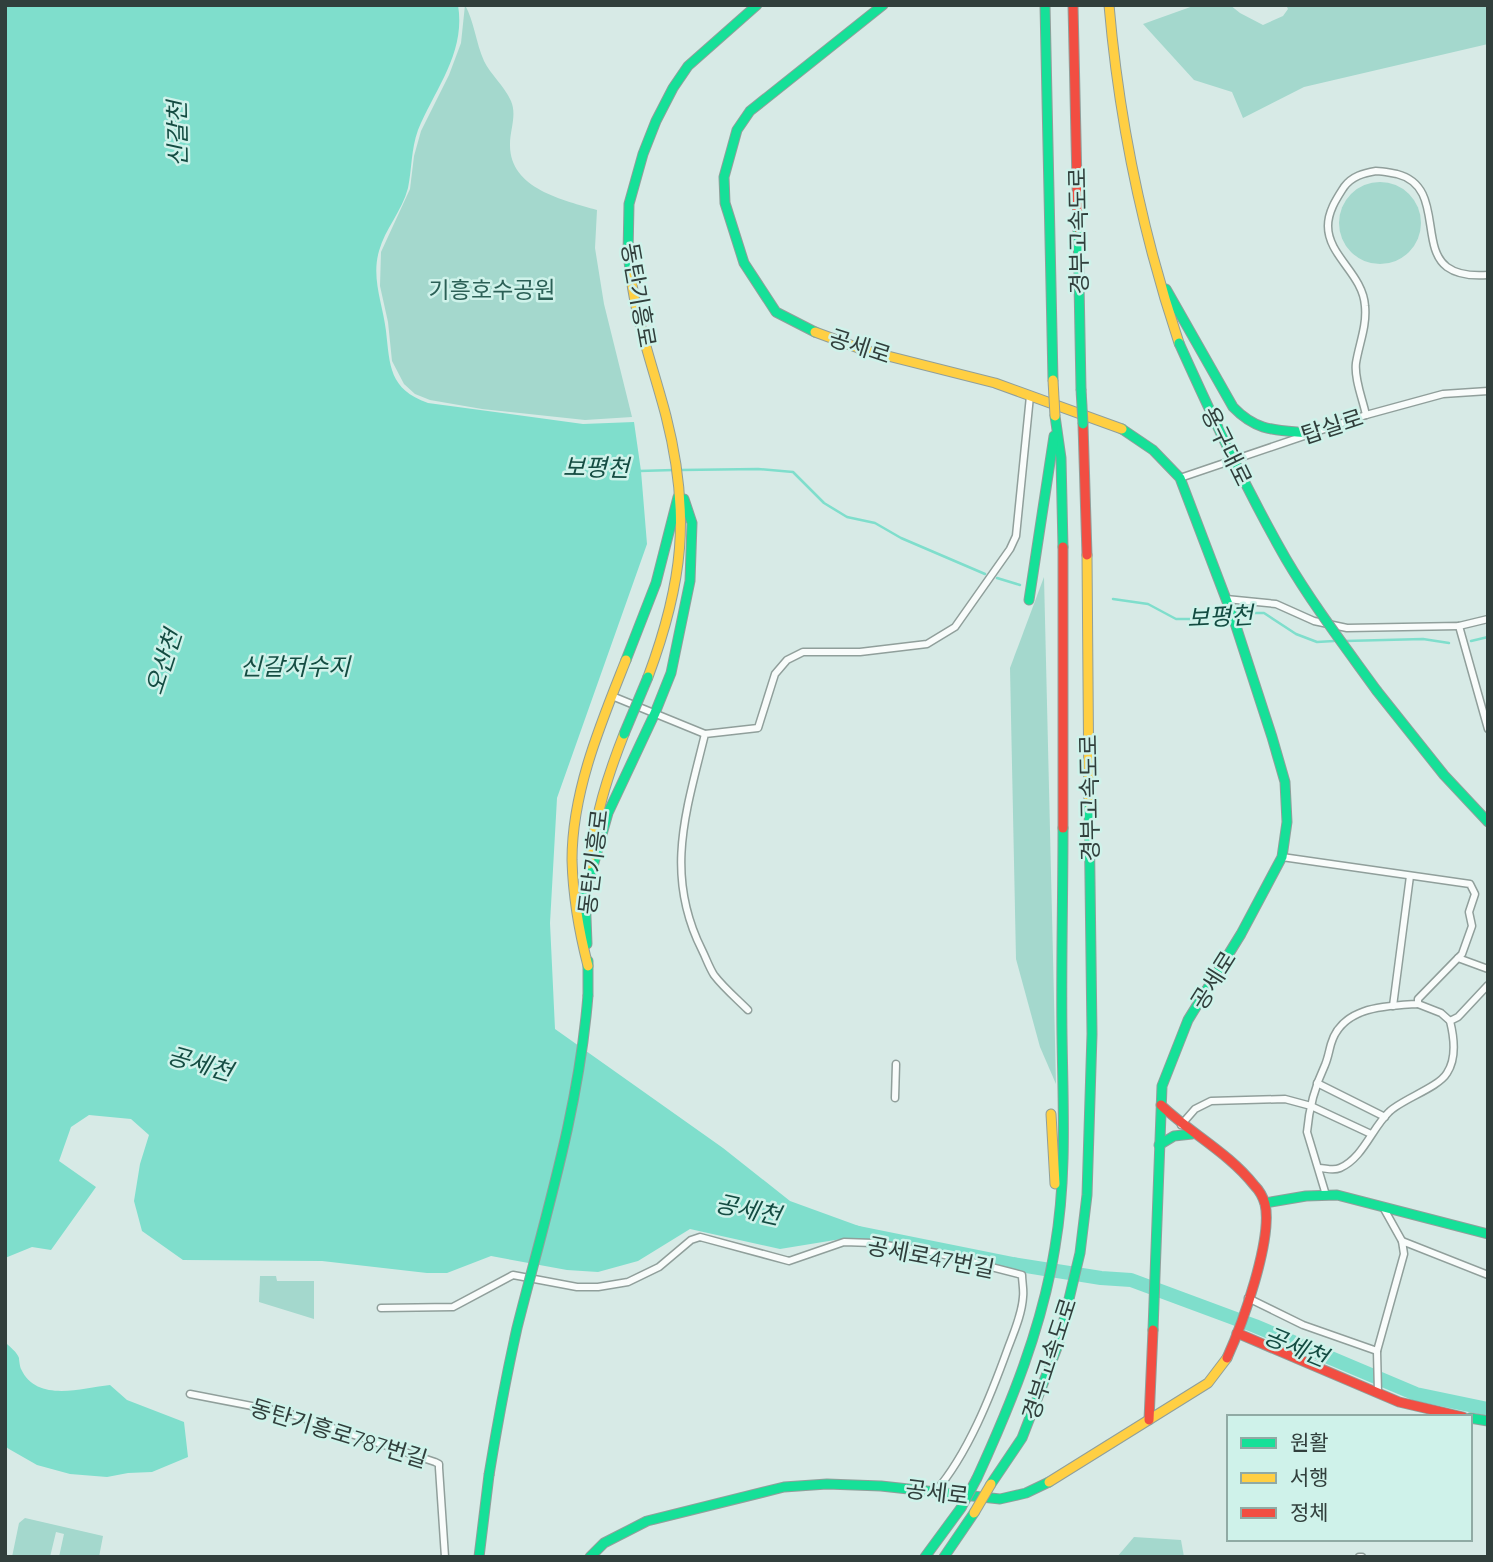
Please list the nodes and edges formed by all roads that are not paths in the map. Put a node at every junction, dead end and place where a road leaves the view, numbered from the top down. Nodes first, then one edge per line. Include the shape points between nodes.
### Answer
1 (757, 5) edge
2 (883, 5) edge
3 (1045, 5) edge
4 (1073, 5) edge
5 (1109, 5) edge
6 (1157, 273) junction
7 (1488, 275) edge
8 (1488, 391) edge
9 (1030, 396) junction
10 (1366, 415) junction
11 (1055, 428) junction
12 (1309, 433) junction
13 (1180, 478) junction
14 (680, 484) junction
15 (1026, 598) dead end
16 (1227, 601) junction
17 (1488, 619) edge
18 (1459, 626) junction
19 (612, 696) junction
20 (655, 713) junction
21 (1488, 729) edge
22 (705, 734) junction
23 (1488, 822) edge
24 (1282, 857) junction
25 (1410, 876) junction
26 (584, 898) junction
27 (1458, 958) junction
28 (588, 966) junction
29 (1488, 969) edge
30 (1488, 985) edge
31 (1418, 1003) junction
32 (1392, 1006) junction
33 (748, 1010) dead end
34 (1450, 1021) junction
35 (896, 1064) dead end
36 (1317, 1083) junction
37 (895, 1098) dead end
38 (1160, 1105) junction
39 (1311, 1106) junction
40 (1051, 1114) dead end
41 (1385, 1117) junction
42 (1181, 1125) junction
43 (1194, 1134) junction
44 (1371, 1134) junction
45 (1159, 1146) junction
46 (1319, 1168) junction
47 (1326, 1195) junction
48 (1265, 1203) junction
49 (1383, 1207) junction
50 (1058, 1231) junction
51 (1488, 1234) edge
52 (1402, 1241) junction
53 (1488, 1275) edge
54 (1247, 1302) junction
55 (380, 1308) dead end
56 (1237, 1333) junction
57 (1377, 1351) junction
58 (1378, 1393) junction
59 (190, 1394) dead end
60 (1454, 1415) edge
61 (1149, 1420) junction
62 (935, 1492) junction
63 (445, 1557) edge
64 (479, 1557) edge
65 (590, 1557) edge
66 (925, 1557) edge
67 (944, 1557) edge

1 - 14 main road, 동탄기흥로 via 686,69 653,124 627,220 635,302
2 - 9 main road, 공세로 via 750,111 737,130 724,190 744,263 776,312 804,328 864,350
3 - 11 main road, 경부고속도로, bridge
4 - 67 main road, 경부고속도로, bridge via 1086,492 1092,1034 1087,1195 1080,1253 1058,1345 1022,1438
5 - 6 main road, 용구대로 via 1128,164
6 - 12 main road via 1233,408 1245,421 1263,430
6 - 23 main road, 용구대로, bridge via 1179,343 1281,549 1377,691
7 - 10 street via 1446,267 1437,254 1428,205 1404,176 1381,171 1363,173 1348,182 1333,204 1328,225 1331,242 1359,281 1365,304 1355,366
8 - 10 street, 탑실로 via 1443,394
9 - 13 main road, 공세로 via 1116,425 1153,450
9 - 22 street via 1016,536 955,627 928,644 860,652 803,652 787,660 775,674 758,728
10 - 12 street, 탑실로
11 - 15 main road via 1033,578
11 - 50 main road, 경부고속도로 via 1061,454 1063,584 1065,1150
12 - 13 street, 탑실로
13 - 16 main road, 공세로
14 - 19 main road via 653,593
14 - 20 main road via 692,523 690,580 671,673
14 - 26 main road, 동탄기흥로, bridge via 681,566 661,644 606,781 595,820
16 - 18 street via 1276,604 1314,621 1347,628
16 - 24 main road, 공세로 via 1285,782 1287,822
17 - 18 street
18 - 21 street
19 - 20 street
19 - 28 main road via 592,752 575,826 573,875
20 - 22 street
20 - 26 main road via 608,813
22 - 33 street via 680,852 683,902 715,975
24 - 25 street
24 - 38 main road, 공세로 via 1188,1020 1162,1086
25 - 27 street via 1473,887 1472,926
25 - 32 street
26 - 28 main road, 동탄기흥로
27 - 29 street
27 - 31 street
28 - 64 main road, 동탄기흥로, bridge via 583,1061 574,1115 514,1340
30 - 34 street
31 - 32 street
31 - 34 street
32 - 36 street via 1365,1010 1344,1022
34 - 41 street via 1454,1038 1448,1072
35 - 37 street
36 - 39 street
36 - 41 street
38 - 42 main road
38 - 45 main road, 공세로
39 - 42 street via 1285,1099 1211,1101 1195,1109
39 - 44 street
39 - 46 street via 1307,1132
40 - 50 main road
41 - 44 street
42 - 43 main road
43 - 45 main road via 1180,1133
43 - 48 main road via 1246,1176
44 - 46 street via 1348,1163 1340,1168
45 - 61 main road, 공세로
46 - 47 street
47 - 48 main road
47 - 49 main road
48 - 54 main road via 1264,1236
49 - 51 main road
49 - 52 street
50 - 66 main road, 경부고속도로, bridge via 1047,1289 1006,1414 961,1508
52 - 53 street
52 - 57 street via 1404,1254
54 - 56 main road, 공세로
54 - 57 street
55 - 62 street, 공세로47번길 via 453,1307 513,1275 577,1287 628,1282 659,1267 700,1237 789,1262 844,1242 873,1243 937,1253 1022,1275 1024,1297 988,1399 950,1473
56 - 58 main road
56 - 61 main road, 공세로 via 1225,1364 1208,1383
57 - 58 street
58 - 60 main road
59 - 63 street, 동탄기흥로787번길 via 288,1413 439,1464
61 - 62 main road, 공세로 via 1026,1493 1000,1499
62 - 65 main road, 공세로 via 827,1484 784,1487 647,1521 604,1543

